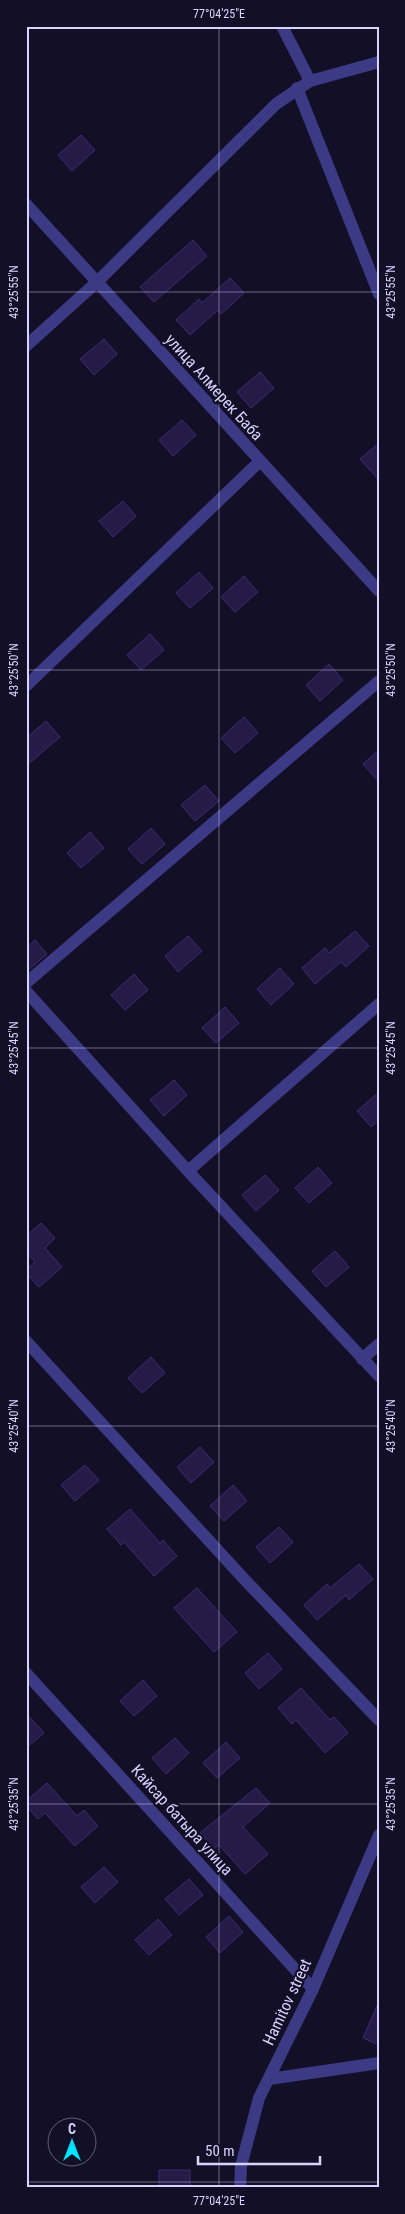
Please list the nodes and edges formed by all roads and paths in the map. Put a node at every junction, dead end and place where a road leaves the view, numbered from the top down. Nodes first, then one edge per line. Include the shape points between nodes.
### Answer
1 (282, 26) edge
2 (379, 62) edge
3 (310, 81) junction
4 (297, 88) junction
5 (26, 204) edge
6 (97, 282) junction
7 (379, 294) edge
8 (26, 346) edge
9 (260, 460) junction
10 (379, 591) edge
11 (379, 681) edge
12 (26, 686) edge
13 (26, 983) edge
14 (26, 991) edge
15 (379, 1004) edge
16 (188, 1171) junction
17 (26, 1340) edge
18 (379, 1344) edge
19 (362, 1359) junction
20 (379, 1376) edge
21 (26, 1673) edge
22 (379, 1720) edge
23 (379, 1835) edge
24 (313, 1989) junction
25 (379, 2063) edge
26 (269, 2079) junction
27 (240, 2188) edge

1 - 3 street
2 - 3 street
3 - 4 street
4 - 6 street via 276,104
4 - 7 street
5 - 6 street, улица Алмерек Баба
6 - 8 street
6 - 9 street, улица Алмерек Баба
9 - 10 street, улица Алмерек Баба
9 - 12 street
11 - 13 street
14 - 16 street
15 - 16 street
16 - 19 street
17 - 22 street via 245,1580
18 - 19 street
19 - 20 street
21 - 24 street, Кайсар батыра улица
23 - 24 street, Hamitov street
24 - 26 street, Hamitov street
25 - 26 street
26 - 27 street, Hamitov street via 259,2098 241,2166

